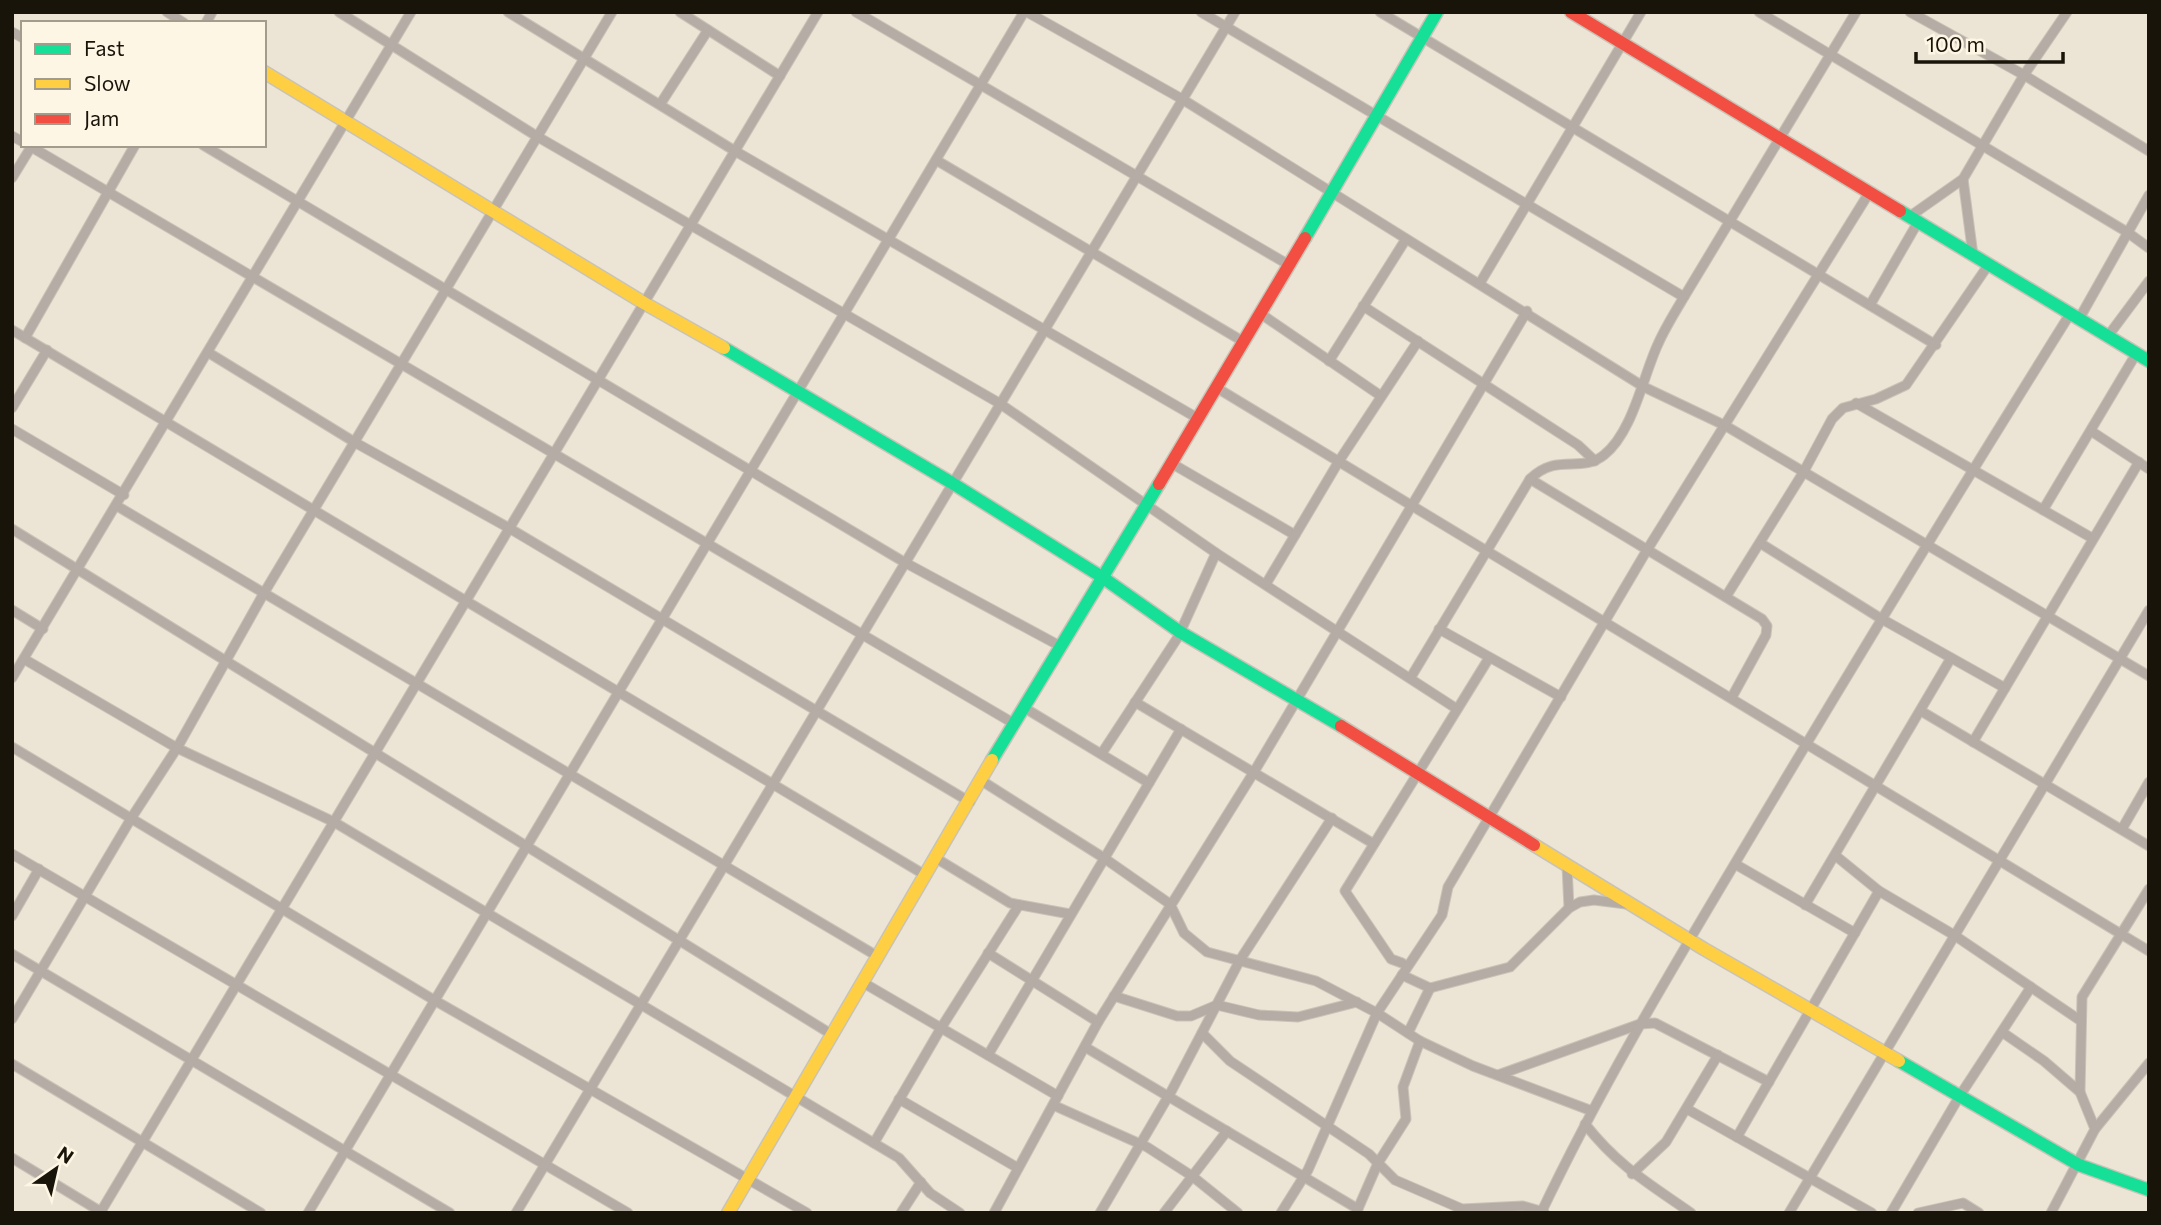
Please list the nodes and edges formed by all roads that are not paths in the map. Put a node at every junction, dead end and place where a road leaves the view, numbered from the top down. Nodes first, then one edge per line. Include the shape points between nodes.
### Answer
1 (339, 12) edge
2 (411, 12) edge
3 (508, 12) edge
4 (612, 12) edge
5 (680, 12) edge
6 (818, 12) edge
7 (856, 12) edge
8 (1026, 12) edge
9 (1201, 12) edge
10 (1235, 12) edge
11 (1380, 12) edge
12 (1437, 12) edge
13 (1571, 12) edge
14 (1641, 12) edge
15 (1759, 12) edge
16 (1856, 12) edge
17 (1910, 12) edge
18 (2067, 12) edge
19 (1226, 27) junction
20 (708, 30) junction
21 (1423, 37) junction
22 (393, 44) junction
23 (1622, 44) junction
24 (1830, 55) junction
25 (586, 57) junction
26 (266, 73) edge
27 (2024, 75) junction
28 (780, 76) junction
29 (980, 87) junction
30 (1182, 99) junction
31 (661, 103) junction
32 (1378, 115) junction
33 (345, 123) junction
34 (1574, 126) junction
35 (538, 136) junction
36 (1779, 139) junction
37 (1982, 145) junction
38 (26, 147) edge
39 (31, 147) edge
40 (134, 147) edge
41 (206, 147) edge
42 (736, 151) junction
43 (2149, 152) edge
44 (936, 160) junction
45 (1136, 176) junction
46 (12, 178) edge
47 (1963, 178) junction
48 (109, 191) junction
49 (1869, 193) junction
50 (1331, 194) junction
51 (2149, 195) edge
52 (298, 202) junction
53 (1526, 204) junction
54 (494, 211) junction
55 (1914, 220) junction
56 (1730, 221) junction
57 (690, 226) junction
58 (2127, 232) junction
59 (1406, 239) junction
60 (888, 240) junction
61 (2149, 248) edge
62 (1090, 251) junction
63 (1973, 255) junction
64 (1989, 264) junction
65 (1289, 265) junction
66 (1818, 274) junction
67 (254, 277) junction
68 (2149, 281) edge
69 (1480, 283) junction
70 (448, 288) junction
71 (1684, 297) junction
72 (644, 303) junction
73 (1870, 305) junction
74 (1363, 306) junction
75 (1527, 311) junction
76 (845, 313) junction
77 (1261, 314) junction
78 (2075, 316) junction
79 (1044, 328) junction
80 (12, 330) edge
81 (2108, 337) junction
82 (25, 338) junction
83 (1418, 341) junction
84 (1244, 342) junction
85 (1936, 345) junction
86 (47, 350) junction
87 (209, 352) junction
88 (2136, 354) junction
89 (1329, 361) junction
90 (2149, 361) edge
91 (402, 365) junction
92 (599, 378) junction
93 (1482, 386) junction
94 (1644, 387) junction
95 (1217, 388) junction
96 (799, 390) junction
97 (1381, 396) junction
98 (999, 403) junction
99 (1856, 403) junction
100 (12, 408) edge
101 (1199, 419) junction
102 (166, 421) junction
103 (1726, 426) junction
104 (12, 429) edge
105 (2091, 431) junction
106 (356, 443) junction
107 (553, 455) junction
108 (1339, 461) junction
109 (1595, 461) junction
110 (1171, 463) junction
111 (2139, 463) junction
112 (2149, 469) edge
113 (1972, 470) junction
114 (750, 471) junction
115 (1803, 473) junction
116 (1530, 479) junction
117 (952, 482) junction
118 (124, 495) junction
119 (1147, 503) junction
120 (1411, 505) junction
121 (117, 506) junction
122 (315, 510) junction
123 (2043, 510) junction
124 (12, 528) edge
125 (509, 528) junction
126 (1295, 535) junction
127 (2092, 538) junction
128 (708, 542) junction
129 (1760, 542) junction
130 (1925, 545) junction
131 (1488, 550) junction
132 (1647, 550) junction
133 (1216, 553) junction
134 (904, 562) junction
135 (79, 570) junction
136 (1102, 577) junction
137 (1266, 584) junction
138 (264, 593) junction
139 (1727, 595) junction
140 (466, 600) junction
141 (12, 610) edge
142 (2149, 610) edge
143 (2047, 616) junction
144 (1880, 618) junction
145 (662, 619) junction
146 (1606, 622) junction
147 (43, 629) junction
148 (1439, 629) junction
149 (1181, 632) junction
150 (1337, 632) junction
151 (864, 634) junction
152 (1060, 646) junction
153 (1489, 658) junction
154 (1951, 658) junction
155 (2119, 658) junction
156 (24, 659) junction
157 (226, 660) junction
158 (2149, 676) edge
159 (1411, 677) junction
160 (12, 678) edge
161 (418, 681) junction
162 (2005, 688) junction
163 (619, 692) junction
164 (1561, 697) junction
165 (1732, 697) junction
166 (1295, 698) junction
167 (1135, 702) junction
168 (1023, 707) junction
169 (1457, 709) junction
170 (1921, 711) junction
171 (818, 712) junction
172 (1013, 723) junction
173 (1181, 729) junction
174 (1806, 741) junction
175 (1973, 742) junction
176 (12, 747) edge
177 (177, 748) junction
178 (375, 752) junction
179 (1102, 753) junction
180 (1254, 772) junction
181 (570, 773) junction
182 (1417, 775) junction
183 (982, 781) junction
184 (2149, 782) edge
185 (1149, 783) junction
186 (775, 784) junction
187 (2044, 784) junction
188 (1878, 785) junction
189 (970, 802) junction
190 (132, 817) junction
191 (1332, 818) junction
192 (1489, 819) junction
193 (334, 822) junction
194 (2122, 830) junction
195 (1374, 844) junction
196 (526, 846) junction
197 (2149, 846) edge
198 (12, 854) edge
199 (1836, 856) junction
200 (934, 858) junction
201 (1104, 858) junction
202 (1999, 859) junction
203 (1735, 864) junction
204 (726, 866) junction
205 (1567, 866) junction
206 (39, 869) junction
207 (925, 875) junction
208 (2149, 889) edge
209 (1879, 891) junction
210 (85, 895) junction
211 (1170, 904) junction
212 (1630, 904) junction
213 (1019, 905) junction
214 (1805, 905) junction
215 (283, 908) junction
216 (1569, 908) junction
217 (1070, 914) junction
218 (12, 916) edge
219 (487, 916) junction
220 (1855, 933) junction
221 (1954, 935) junction
222 (2123, 935) junction
223 (1689, 940) junction
224 (680, 942) junction
225 (2149, 951) edge
226 (988, 953) junction
227 (12, 954) edge
228 (877, 956) junction
229 (1240, 960) junction
230 (1402, 962) dead end
231 (41, 971) junction
232 (1402, 975) junction
233 (1032, 980) junction
234 (862, 982) junction
235 (235, 985) junction
236 (2031, 987) junction
237 (1430, 988) junction
238 (1114, 996) junction
239 (434, 1000) junction
240 (1357, 1002) junction
241 (1217, 1005) junction
242 (642, 1008) junction
243 (1810, 1012) junction
244 (1377, 1013) junction
245 (12, 1018) edge
246 (2081, 1021) junction
247 (1098, 1022) junction
248 (1640, 1024) junction
249 (941, 1028) junction
250 (2002, 1032) junction
251 (1202, 1033) junction
252 (1408, 1033) junction
253 (831, 1034) junction
254 (1420, 1041) junction
255 (1085, 1047) junction
256 (988, 1055) junction
257 (1718, 1055) junction
258 (1885, 1055) junction
259 (191, 1060) junction
260 (2149, 1063) edge
261 (12, 1064) edge
262 (390, 1075) junction
263 (1497, 1075) junction
264 (1769, 1082) junction
265 (590, 1090) junction
266 (2080, 1093) junction
267 (1058, 1096) junction
268 (1168, 1097) junction
269 (1959, 1097) junction
270 (796, 1098) junction
271 (899, 1099) junction
272 (1053, 1105) junction
273 (1688, 1109) junction
274 (1591, 1111) junction
275 (1585, 1124) junction
276 (1325, 1125) junction
277 (2095, 1129) junction
278 (1227, 1131) junction
279 (1737, 1137) junction
280 (143, 1141) junction
281 (874, 1143) junction
282 (1140, 1143) junction
283 (345, 1149) junction
284 (12, 1158) edge
285 (1378, 1163) junction
286 (545, 1165) junction
287 (2079, 1165) junction
288 (1018, 1168) junction
289 (1632, 1174) junction
290 (1192, 1176) junction
291 (1304, 1177) junction
292 (748, 1179) junction
293 (1810, 1179) junction
294 (921, 1182) junction
295 (2149, 1190) edge
296 (1963, 1203) junction
297 (1357, 1211) edge
298 (1462, 1211) edge
299 (101, 1212) edge
300 (1543, 1212) edge
301 (261, 1213) edge
302 (308, 1213) edge
303 (450, 1213) edge
304 (516, 1213) edge
305 (628, 1213) edge
306 (729, 1213) edge
307 (807, 1213) edge
308 (901, 1213) edge
309 (960, 1213) edge
310 (994, 1213) edge
311 (1100, 1213) edge
312 (1164, 1213) edge
313 (1238, 1213) edge
314 (1281, 1213) edge
315 (1691, 1213) edge
316 (1790, 1213) edge
317 (1872, 1213) edge
318 (1891, 1213) edge
319 (1918, 1213) edge
320 (1958, 1213) edge
321 (1979, 1213) edge
322 (2051, 1213) edge

1 - 22 street
2 - 22 street
3 - 25 street
4 - 25 street
5 - 20 street
6 - 28 street
7 - 29 street
8 - 29 street
8 - 30 street
9 - 19 street
10 - 19 street
11 - 21 street
12 - 21 street
13 - 23 street
14 - 23 street
15 - 24 street
16 - 24 street
17 - 27 street
18 - 27 street
19 - 30 street
19 - 32 street
20 - 28 street
20 - 31 street
21 - 32 street
21 - 34 street
22 - 33 street
22 - 35 street
23 - 34 street
23 - 36 street
24 - 36 street
24 - 37 street
25 - 31 street
25 - 35 street
26 - 33 street
27 - 37 street
27 - 43 street
28 - 42 street
29 - 44 street
29 - 45 street
30 - 45 street
30 - 50 street
31 - 42 street
32 - 50 street
32 - 53 street
33 - 52 street
33 - 54 street
34 - 53 street
34 - 56 street
35 - 54 street
35 - 57 street
36 - 49 street
36 - 56 street
37 - 47 street
37 - 58 street
38 - 46 street
39 - 48 street
40 - 48 street
41 - 52 street
42 - 57 street
42 - 60 street
44 - 60 street
44 - 62 street
45 - 62 street
45 - 65 street
47 - 55 street
47 - 63 street
48 - 67 street
48 - 82 street
49 - 55 street
49 - 66 street
50 - 59 street
50 - 65 street
51 - 58 street
52 - 67 street
52 - 70 street
53 - 69 street
53 - 71 street
54 - 70 street
54 - 72 street
55 - 63 street
55 - 73 street
56 - 66 street
56 - 71 street
57 - 72 street
57 - 76 street
58 - 61 street
58 - 78 street
59 - 69 street
59 - 74 street
60 - 76 street
60 - 79 street
62 - 79 street
62 - 84 street
63 - 64 street
64 - 78 street
64 - 85 street
65 - 77 street
66 - 73 street
66 - 103 street
67 - 87 street
67 - 91 street
68 - 81 street
69 - 75 street
70 - 91 street
70 - 92 street
71 - 94 street via 1658,344
72 - 92 street
72 - 96 street
73 - 85 street
74 - 83 street
74 - 89 street
75 - 93 street
75 - 94 street
76 - 96 street
76 - 98 street
77 - 84 street
77 - 89 street
78 - 81 street
78 - 113 street
79 - 98 street
79 - 101 street
80 - 82 street
81 - 88 street
82 - 86 street
83 - 93 street
83 - 97 street
84 - 95 street
85 - 99 street via 1906,385
86 - 100 street
86 - 102 street
87 - 102 street
87 - 106 street
88 - 90 street
88 - 105 street
89 - 97 street
91 - 106 street
91 - 107 street
92 - 107 street
92 - 114 street
93 - 109 street via 1578,445
93 - 120 street
94 - 103 street
94 - 109 street via 1611,448
95 - 101 street
95 - 108 street
96 - 114 street
96 - 117 street
97 - 108 street
98 - 117 street
98 - 119 street
99 - 113 street
99 - 115 street via 1832,419
101 - 110 street
102 - 118 street
102 - 122 street
103 - 115 street
103 - 132 street
104 - 118 street
105 - 111 street
105 - 123 street
106 - 122 street
106 - 125 street
107 - 125 street
107 - 128 street
108 - 120 street
108 - 126 street
109 - 116 street via 1554,464
110 - 119 street
110 - 126 street
111 - 112 street
111 - 127 street
113 - 123 street
113 - 130 street
114 - 128 street
114 - 134 street
115 - 129 street
115 - 130 street
116 - 131 street
116 - 132 street
117 - 134 street
117 - 136 street
118 - 121 street
119 - 133 street
119 - 136 street
120 - 131 street
120 - 150 street
121 - 135 street
121 - 138 street
122 - 138 street
122 - 140 street
123 - 127 street
124 - 135 street
125 - 140 street
125 - 145 street
126 - 137 street
127 - 143 street
128 - 145 street
128 - 151 street
129 - 139 street
129 - 144 street
130 - 143 street
130 - 144 street
131 - 146 street
131 - 148 street
132 - 139 street
132 - 146 street
133 - 137 street
133 - 149 street
134 - 151 street
134 - 152 street
135 - 147 street
135 - 157 street
136 - 149 street
136 - 152 street
137 - 150 street
138 - 157 street
138 - 161 street
139 - 165 street via 1767,626
140 - 161 street
140 - 163 street
141 - 147 street
142 - 155 street
143 - 155 street
143 - 162 street
144 - 154 street
144 - 174 street
145 - 163 street
145 - 171 street
146 - 164 street
146 - 165 street
147 - 156 street
148 - 153 street
148 - 159 street
149 - 166 street
149 - 167 street
150 - 159 street
150 - 166 street
151 - 171 street
151 - 172 street
152 - 168 street
153 - 164 street
153 - 169 street
154 - 162 street
154 - 170 street
155 - 158 street
155 - 187 street
156 - 160 street
156 - 177 street
157 - 177 street
157 - 178 street
159 - 169 street
161 - 178 street
161 - 181 street
162 - 175 street
163 - 181 street
163 - 186 street
164 - 192 street
165 - 174 street
166 - 180 street
166 - 182 street
167 - 173 street
167 - 179 street
168 - 172 street
168 - 179 street
169 - 182 street
170 - 175 street
170 - 188 street
171 - 186 street
171 - 189 street
172 - 183 street
173 - 180 street
173 - 185 street
174 - 188 street
174 - 203 street
175 - 187 street
176 - 190 street
177 - 190 street
177 - 193 street
178 - 193 street
178 - 196 street
179 - 185 street
180 - 191 street
180 - 211 street
181 - 196 street
181 - 204 street
182 - 192 street
182 - 195 street
183 - 189 street
183 - 201 street
184 - 194 street
185 - 201 street
186 - 204 street
186 - 207 street
187 - 194 street
187 - 202 street
188 - 199 street
188 - 202 street
189 - 200 street
190 - 210 street
190 - 215 street
191 - 195 street
191 - 229 street
192 - 205 street
192 - 232 street via 1448,887 1442,915
193 - 215 street
193 - 219 street
194 - 197 street
195 - 230 street via 1345,891 1391,959
196 - 219 street
196 - 224 street
198 - 206 street
199 - 209 street
199 - 214 street
200 - 207 street
200 - 213 street
201 - 211 street
201 - 217 street
202 - 221 street
202 - 222 street
203 - 214 street
203 - 223 street
204 - 224 street
204 - 228 street
205 - 212 street
205 - 216 street
206 - 210 street
206 - 218 street
207 - 228 street
208 - 222 street
209 - 220 street
209 - 221 street
210 - 231 street
210 - 235 street
211 - 229 street via 1184,933 1198,947
211 - 238 street
212 - 216 street via 1594,900
212 - 223 street
213 - 217 street
213 - 226 street
214 - 220 street
215 - 235 street
215 - 239 street
216 - 237 street via 1510,967
217 - 233 street
219 - 239 street
219 - 242 street
220 - 243 street
221 - 236 street
221 - 258 street
222 - 225 street
222 - 246 street via 2082,997
223 - 243 street
223 - 248 street
224 - 242 street
224 - 253 street
226 - 233 street
226 - 249 street
227 - 231 street
228 - 234 street
229 - 240 street via 1316,981
229 - 241 street
231 - 245 street
231 - 259 street
232 - 237 street
232 - 244 street
233 - 247 street
233 - 256 street
234 - 249 street
234 - 253 street
235 - 259 street
235 - 262 street
236 - 246 street
236 - 250 street
237 - 252 street
238 - 241 street via 1177,1016 1199,1014
238 - 247 street
239 - 262 street
239 - 265 street
240 - 241 street via 1298,1017
240 - 244 street
241 - 251 street
242 - 265 street
242 - 270 street
243 - 258 street
243 - 264 street
244 - 252 street
244 - 276 street
246 - 266 street
247 - 255 street
248 - 257 street via 1655,1023
248 - 263 street
248 - 274 street
249 - 256 street
249 - 271 street
250 - 266 street
250 - 269 street
251 - 268 street
251 - 276 street via 1230,1061
252 - 254 street
253 - 270 street
254 - 263 street
254 - 285 street via 1403,1087 1406,1119
255 - 267 street
255 - 268 street
256 - 267 street
257 - 264 street
257 - 273 street
258 - 269 street
258 - 293 street
259 - 280 street
259 - 283 street
260 - 277 street
261 - 280 street
262 - 283 street
262 - 286 street
263 - 274 street
264 - 279 street
265 - 286 street
265 - 292 street
266 - 277 street
267 - 272 street
268 - 278 street
268 - 282 street
269 - 287 street
269 - 318 street
270 - 281 street
270 - 292 street
271 - 281 street
271 - 288 street
272 - 282 street
272 - 288 street
273 - 279 street
273 - 289 street via 1666,1142
274 - 275 street
275 - 289 street
275 - 300 street
276 - 285 street
276 - 291 street
277 - 287 street
278 - 290 street
278 - 291 street
279 - 293 street
280 - 299 street
280 - 301 street
281 - 294 street via 907,1165
282 - 290 street
282 - 311 street
283 - 302 street
283 - 303 street
284 - 299 street
285 - 297 street
285 - 298 street via 1395,1180
286 - 304 street
286 - 305 street
287 - 295 street
287 - 322 street
288 - 310 street
289 - 315 street
290 - 312 street
290 - 313 street
291 - 297 street
291 - 314 street
292 - 306 street
292 - 307 street
293 - 316 street
293 - 317 street
294 - 308 street
294 - 309 street
296 - 319 street
296 - 320 street
296 - 321 street
298 - 300 street via 1524,1206

